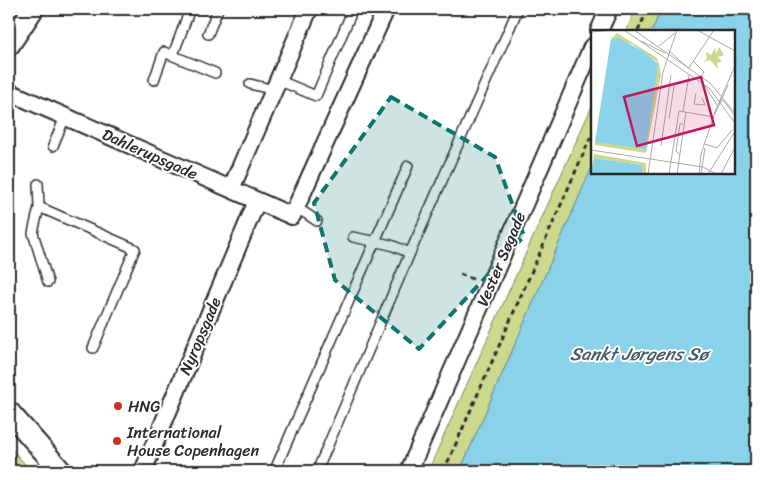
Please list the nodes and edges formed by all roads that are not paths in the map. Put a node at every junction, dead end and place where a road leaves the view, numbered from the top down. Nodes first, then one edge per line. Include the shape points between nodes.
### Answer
1 (33, 9) edge
2 (190, 9) edge
3 (218, 9) edge
4 (309, 9) edge
5 (354, 9) edge
6 (386, 9) edge
7 (518, 9) edge
8 (609, 9) edge
9 (599, 30) edge
10 (208, 34) dead end
11 (9, 45) edge
12 (591, 49) edge
13 (173, 56) junction
14 (215, 74) dead end
15 (154, 80) dead end
16 (250, 84) dead end
17 (276, 85) junction
18 (9, 92) edge
19 (65, 117) junction
20 (53, 146) dead end
21 (408, 166) dead end
22 (38, 184) dead end
23 (231, 190) junction
24 (257, 201) junction
25 (38, 208) junction
26 (294, 211) junction
27 (317, 221) dead end
28 (353, 237) dead end
29 (375, 242) junction
30 (410, 253) junction
31 (48, 282) dead end
32 (93, 348) dead end
33 (9, 412) edge
34 (277, 465) dead end
35 (61, 471) edge
36 (143, 471) edge
37 (317, 471) edge
38 (409, 471) edge

1 - 11 street
2 - 13 lane
3 - 10 lane
4 - 17 street
5 - 17 lane via 316,96
6 - 26 street
7 - 30 lane
8 - 9 street
12 - 38 street, Vester Søgade
13 - 14 lane
13 - 15 lane via 164,52
16 - 17 lane
17 - 23 street
18 - 19 street, Dahlerupsgade
19 - 20 lane
19 - 23 street, Dahlerupsgade
21 - 29 lane
22 - 25 lane
23 - 24 street, Dahlerupsgade
24 - 26 street, Dahlerupsgade
24 - 36 street, Nyropsgade
25 - 31 lane via 33,233
25 - 32 lane via 136,249
26 - 27 lane
28 - 29 lane
29 - 30 lane via 392,244
29 - 34 lane
30 - 37 lane
33 - 35 street

